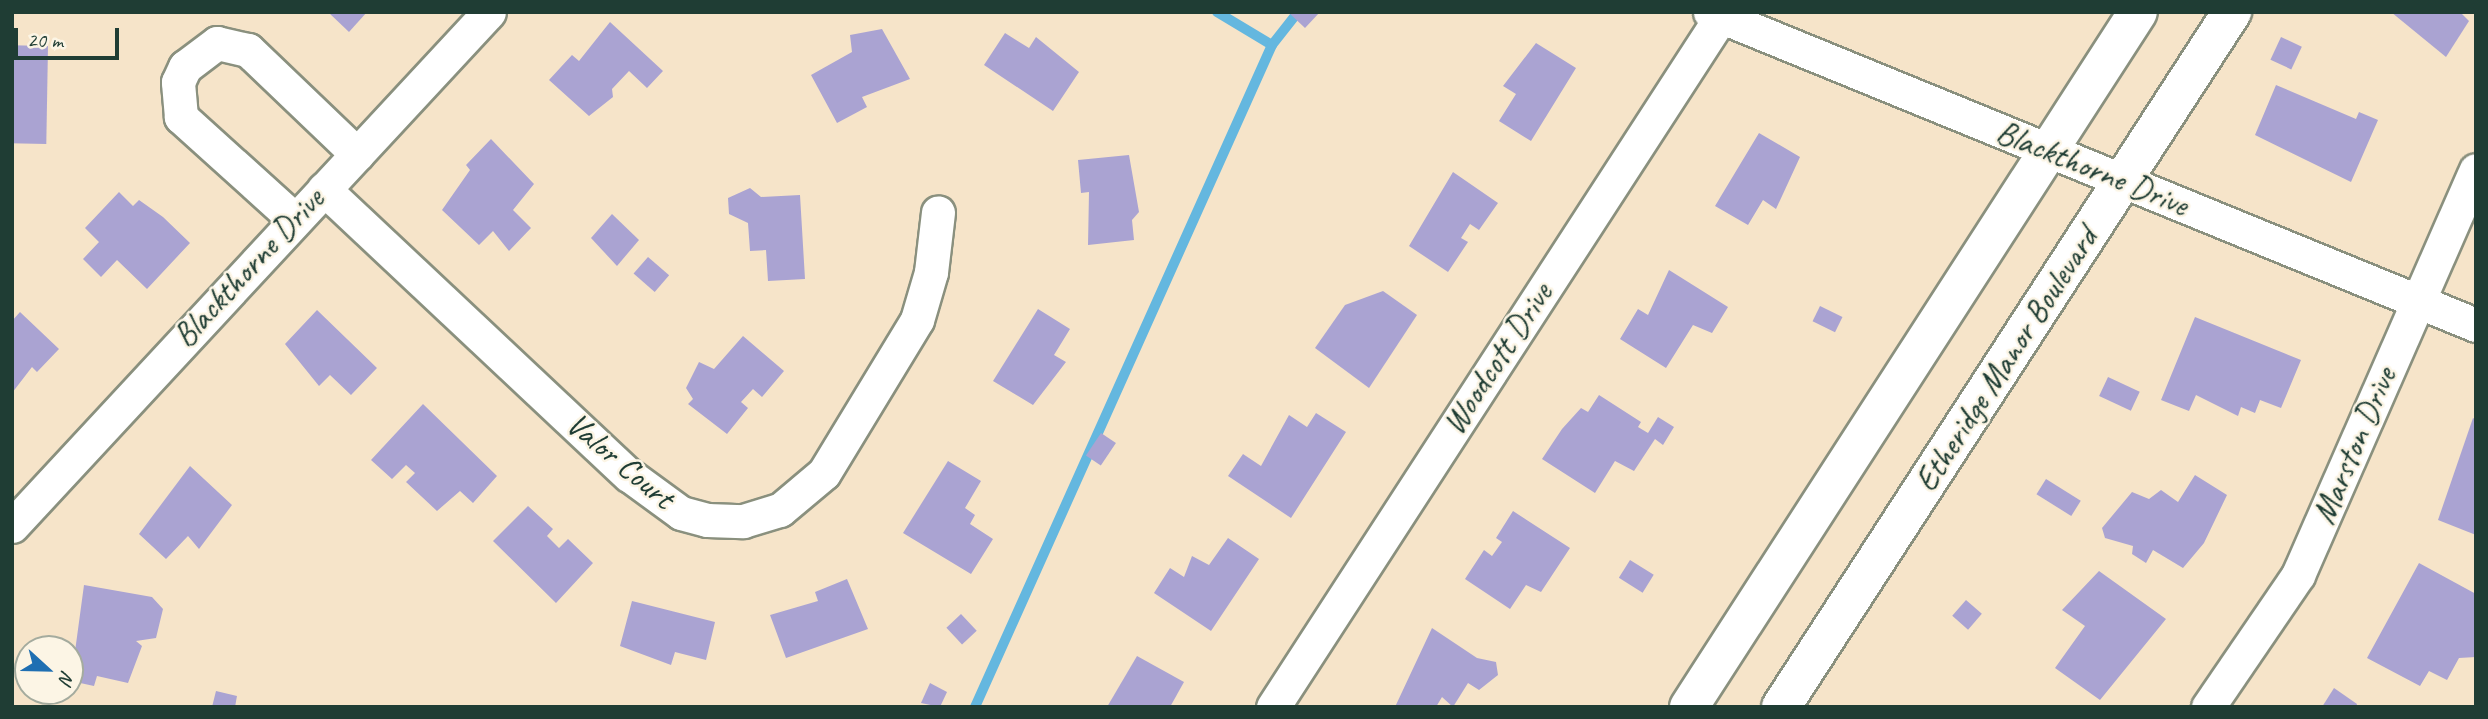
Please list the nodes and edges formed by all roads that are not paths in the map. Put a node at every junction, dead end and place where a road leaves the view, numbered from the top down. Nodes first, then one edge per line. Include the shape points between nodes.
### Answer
1 (489, 12) edge
2 (2138, 12) edge
3 (2232, 12) edge
4 (1718, 14) edge
5 (2048, 151) junction
6 (357, 153) junction
7 (2476, 170) edge
8 (2121, 182) junction
9 (324, 189) junction
10 (938, 212) dead end
11 (295, 220) junction
12 (2415, 300) junction
13 (2476, 324) edge
14 (12, 526) edge
15 (1273, 707) edge
16 (1689, 707) edge
17 (1781, 707) edge
18 (2208, 707) edge

1 - 6 street, Blackthorne Drive
2 - 5 main road
3 - 8 main road, Etheridge Manor Boulevard
4 - 5 street, Blackthorne Drive
4 - 15 street, Woodcott Drive
5 - 8 street, Blackthorne Drive
5 - 16 main road
6 - 9 street, Blackthorne Drive
6 - 11 street via 248,50 217,43 185,67 178,82 181,117
7 - 12 street, Marston Drive
8 - 12 street, Blackthorne Drive
8 - 17 main road, Etheridge Manor Boulevard
9 - 10 street, Valor Court via 629,475 670,507 707,520 743,520 780,510 824,473 917,320 931,272
9 - 11 street, Blackthorne Drive
11 - 14 street, Blackthorne Drive
12 - 13 street, Blackthorne Drive
12 - 18 street, Marston Drive via 2298,575

